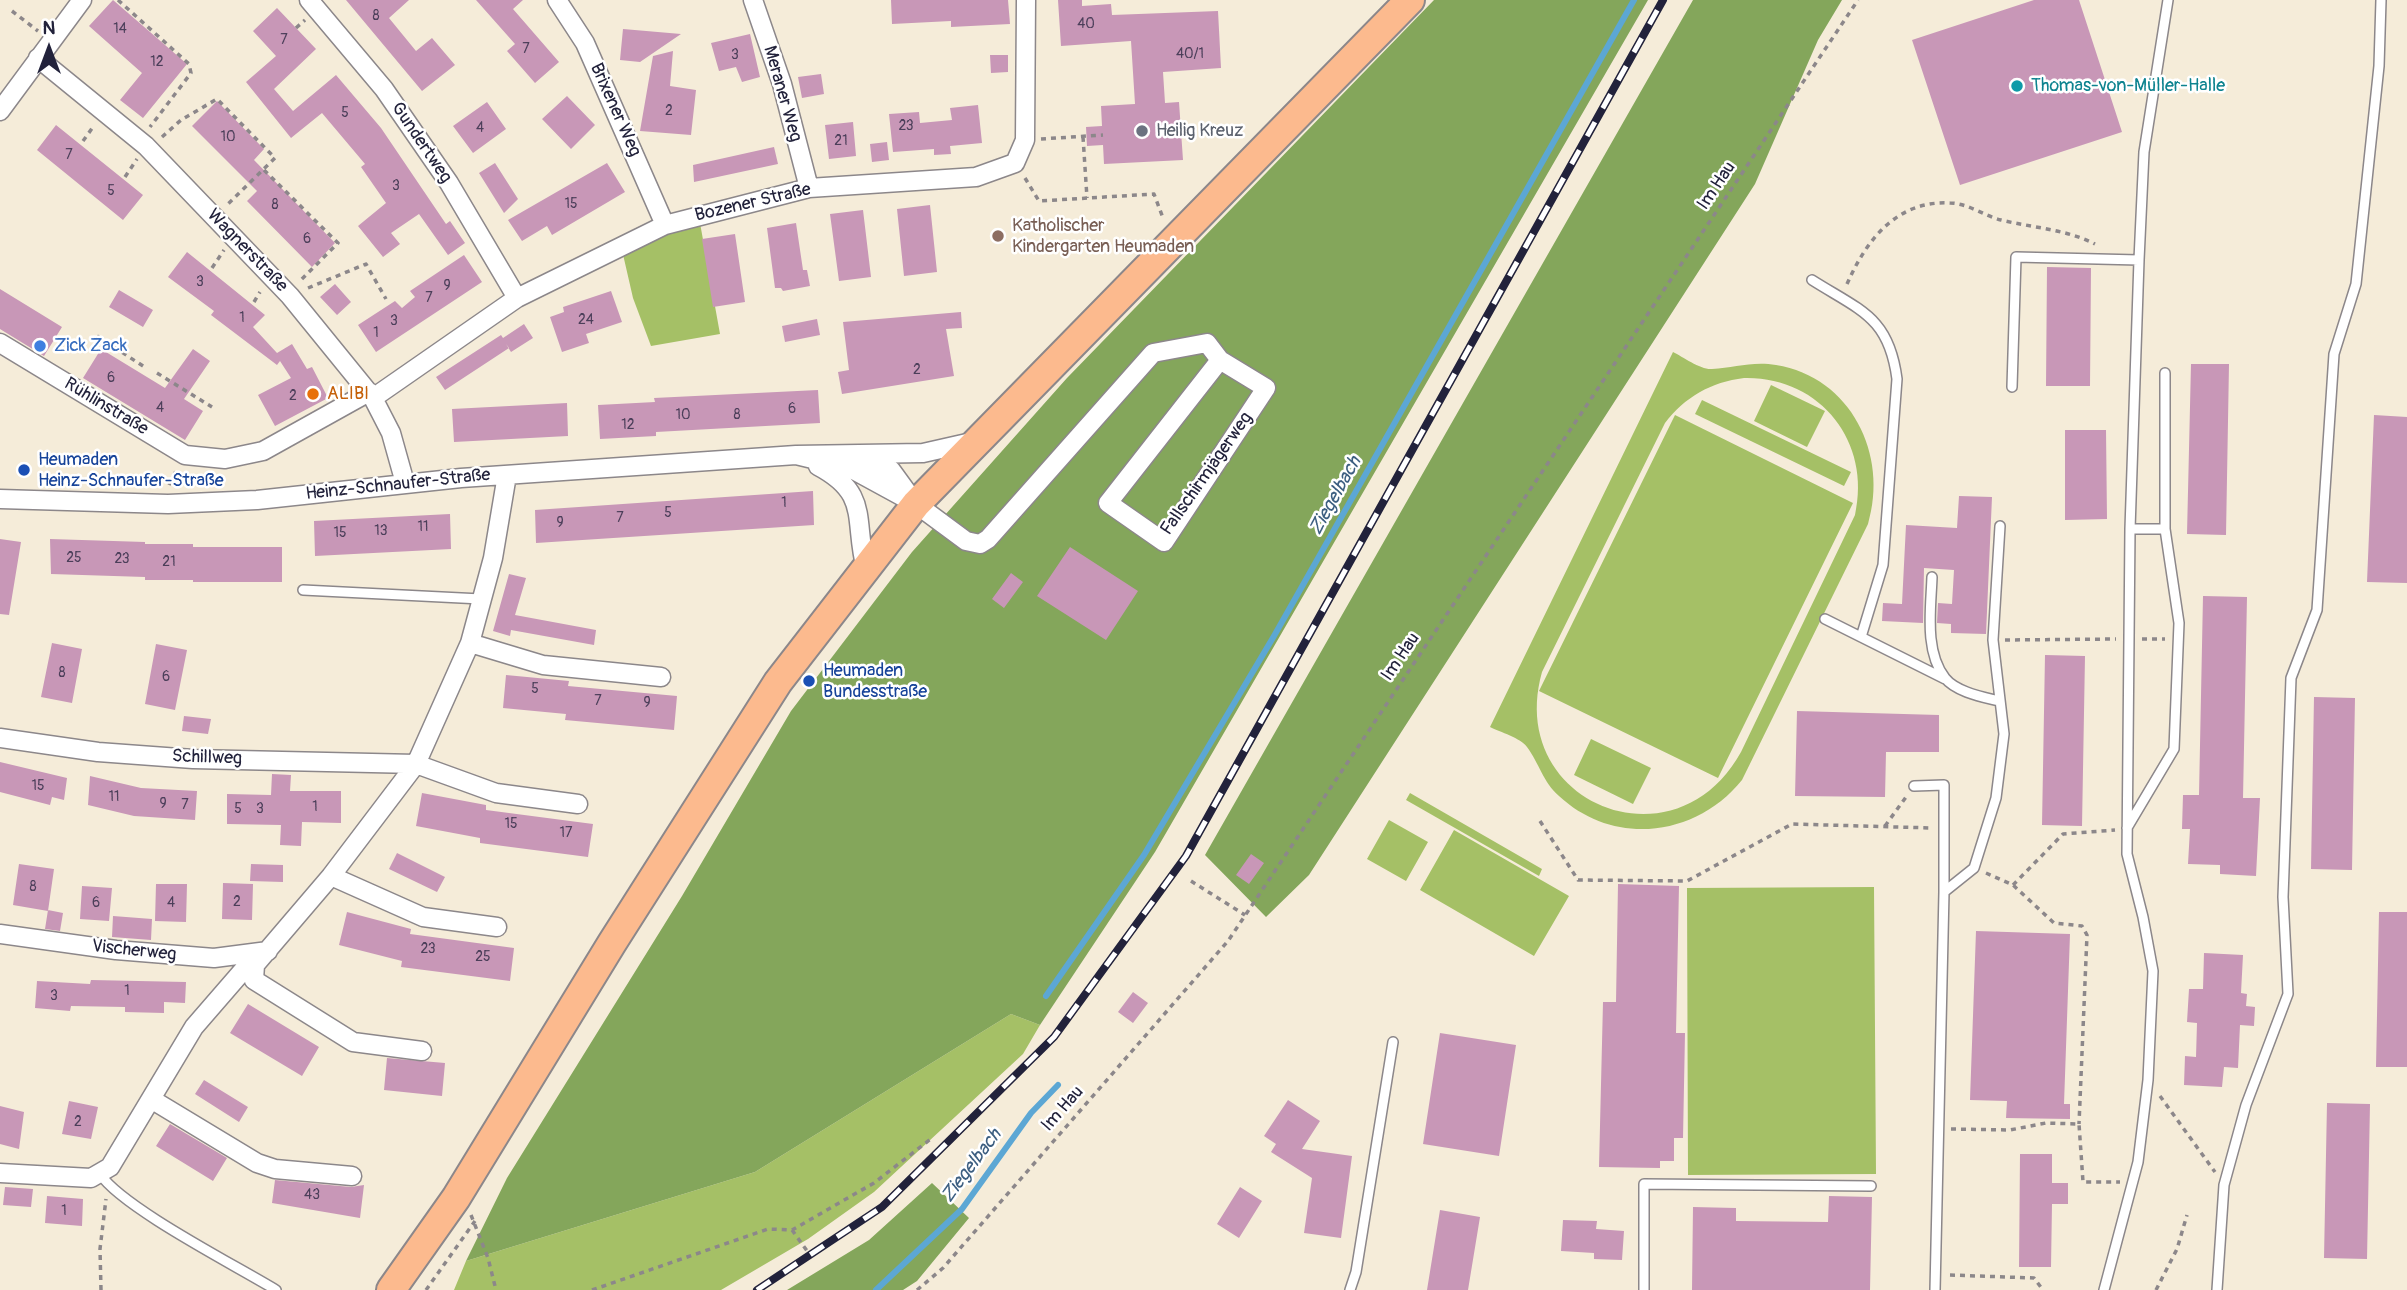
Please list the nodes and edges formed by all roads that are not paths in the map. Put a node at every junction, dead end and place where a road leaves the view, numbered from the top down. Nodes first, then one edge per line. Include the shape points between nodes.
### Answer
1 (82, 0) edge
2 (309, 0) edge
3 (557, 0) edge
4 (753, 0) edge
5 (1026, 0) edge
6 (1410, 0) edge
7 (2168, 0) edge
8 (2381, 0) edge
9 (38, 58) junction
10 (7, 88) edge
11 (0, 111) edge
12 (809, 188) junction
13 (665, 225) junction
14 (2139, 260) junction
15 (1812, 280) dead end
16 (517, 298) junction
17 (0, 343) edge
18 (1220, 360) junction
19 (2165, 373) dead end
20 (2012, 387) dead end
21 (371, 395) junction
22 (979, 441) junction
23 (859, 453) junction
24 (796, 455) junction
25 (507, 475) junction
26 (405, 483) junction
27 (0, 499) edge
28 (916, 504) junction
29 (2000, 526) dead end
30 (2130, 529) junction
31 (2165, 529) junction
32 (866, 569) junction
33 (1932, 577) dead end
34 (303, 590) dead end
35 (481, 599) junction
36 (1825, 620) dead end
37 (1861, 637) junction
38 (470, 643) junction
39 (661, 677) dead end
40 (1945, 679) junction
41 (1999, 701) junction
42 (0, 737) edge
43 (416, 764) junction
44 (1914, 786) road end
45 (578, 804) dead end
46 (2127, 829) junction
47 (331, 876) junction
48 (1944, 892) junction
49 (498, 927) dead end
50 (0, 934) edge
51 (268, 951) junction
52 (255, 965) junction
53 (1393, 1042) dead end
54 (422, 1051) dead end
55 (150, 1099) junction
56 (0, 1173) edge
57 (352, 1176) dead end
58 (105, 1180) junction
59 (1871, 1186) dead end
60 (276, 1290) edge
61 (391, 1290) edge
62 (1350, 1290) edge
63 (1644, 1290) edge
64 (1935, 1290) edge
65 (2104, 1290) edge
66 (2217, 1290) edge

1 - 9 street
2 - 16 street, Gundertweg via 384,89 449,183
3 - 13 street, Brixener Weg via 591,55
4 - 12 street, Meraner Weg via 782,84
5 - 12 street, Bozener Straße via 1025,140 1015,163 976,177
6 - 22 main road
7 - 14 lane via 2144,152
8 - 66 lane via 2379,66 2356,284 2334,354 2317,610 2291,678 2283,897 2288,994 2246,1105 2224,1185
9 - 10 street
9 - 21 street, Wagnerstraße via 144,145 289,294
10 - 11 street
12 - 13 street, Bozener Straße
13 - 16 street, Bozener Straße
14 - 20 lane via 2016,257
14 - 30 lane
15 - 37 lane via 1869,315 1884,332 1897,379 1883,565
16 - 21 street, Bozener Straße
17 - 21 street, Rühlinstraße via 185,455 225,459 263,451
18 - 18 street, Fallschirmjägerweg via 1266,388 1164,542 1108,503
18 - 28 street, Fallschirmjägerweg via 1207,343 1153,353 980,544 956,535
19 - 31 lane
21 - 26 street, Wagnerstraße via 391,433
22 - 23 street, Heinz-Schnaufer-Straße via 923,453
22 - 28 main road
23 - 24 street, Heinz-Schnaufer-Straße
23 - 28 street, Heinz-Schnaufer-Straße via 891,470
24 - 25 street, Heinz-Schnaufer-Straße
24 - 28 street, Heinz-Schnaufer-Straße via 850,468
24 - 32 street via 850,488 859,515
25 - 26 street, Heinz-Schnaufer-Straße
25 - 35 street
26 - 27 street, Heinz-Schnaufer-Straße via 257,500 168,504
28 - 32 main road
29 - 41 lane via 1993,640
30 - 31 lane
30 - 46 lane
31 - 46 lane via 2178,638 2174,749
32 - 61 main road via 778,682 456,1198
33 - 40 lane via 1930,628
34 - 35 lane
35 - 38 street
36 - 37 lane
37 - 40 lane
38 - 39 street via 543,665
38 - 43 street
40 - 41 lane via 1972,694
41 - 48 lane via 2004,734 1996,798 1974,868
42 - 43 street, Schillweg via 98,752 193,759
43 - 45 street, Schillweg via 496,793
43 - 47 street
44 - 48 lane via 1944,785
46 - 65 lane via 2127,854 2153,971 2148,1080 2133,1182
47 - 49 street via 423,917
47 - 51 street
48 - 64 lane
50 - 51 street, Vischerweg via 214,958
51 - 52 street
52 - 54 street via 254,980 353,1042
52 - 55 street via 246,967 194,1027
53 - 62 lane
55 - 57 street via 257,1163 275,1169
55 - 58 street
56 - 58 street
58 - 60 lane
59 - 63 lane via 1644,1184

